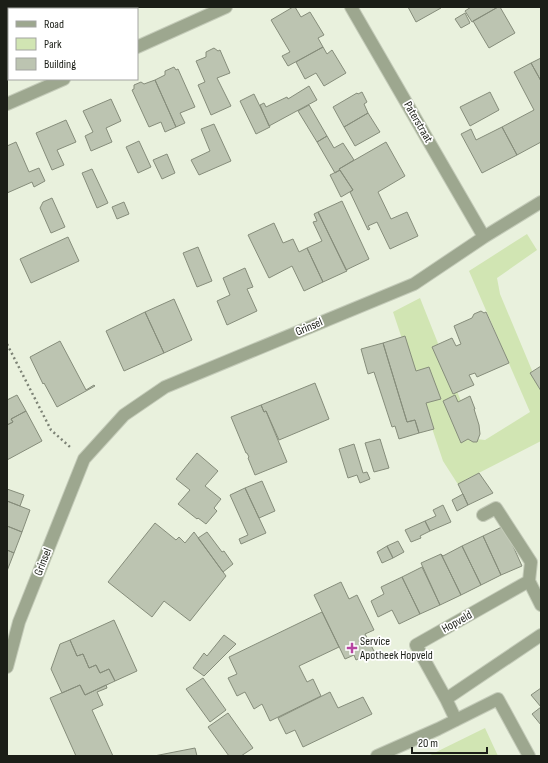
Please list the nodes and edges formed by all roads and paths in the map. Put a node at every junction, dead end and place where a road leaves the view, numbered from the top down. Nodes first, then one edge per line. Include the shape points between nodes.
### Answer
1 (226, 7) edge
2 (351, 7) edge
3 (138, 46) edge
4 (62, 80) edge
5 (7, 104) edge
6 (541, 202) edge
7 (484, 237) junction
8 (7, 344) edge
9 (84, 459) junction
10 (483, 516) dead end
11 (529, 582) junction
12 (541, 605) edge
13 (541, 635) edge
14 (7, 667) edge
15 (446, 698) junction
16 (456, 720) junction
17 (377, 756) edge
18 (529, 756) edge

1 - 3 street
2 - 7 street, Paterstraat
4 - 5 street
6 - 7 street, Grinsel
7 - 9 street, Grinsel via 414,284 165,387 124,415
8 - 9 path via 51,430
9 - 14 street, Grinsel via 19,622
10 - 11 street via 496,508 531,562
11 - 12 street
11 - 15 street, Hopveld via 416,645
13 - 15 street
15 - 16 street, Hopveld
16 - 17 street
16 - 18 street via 498,699

